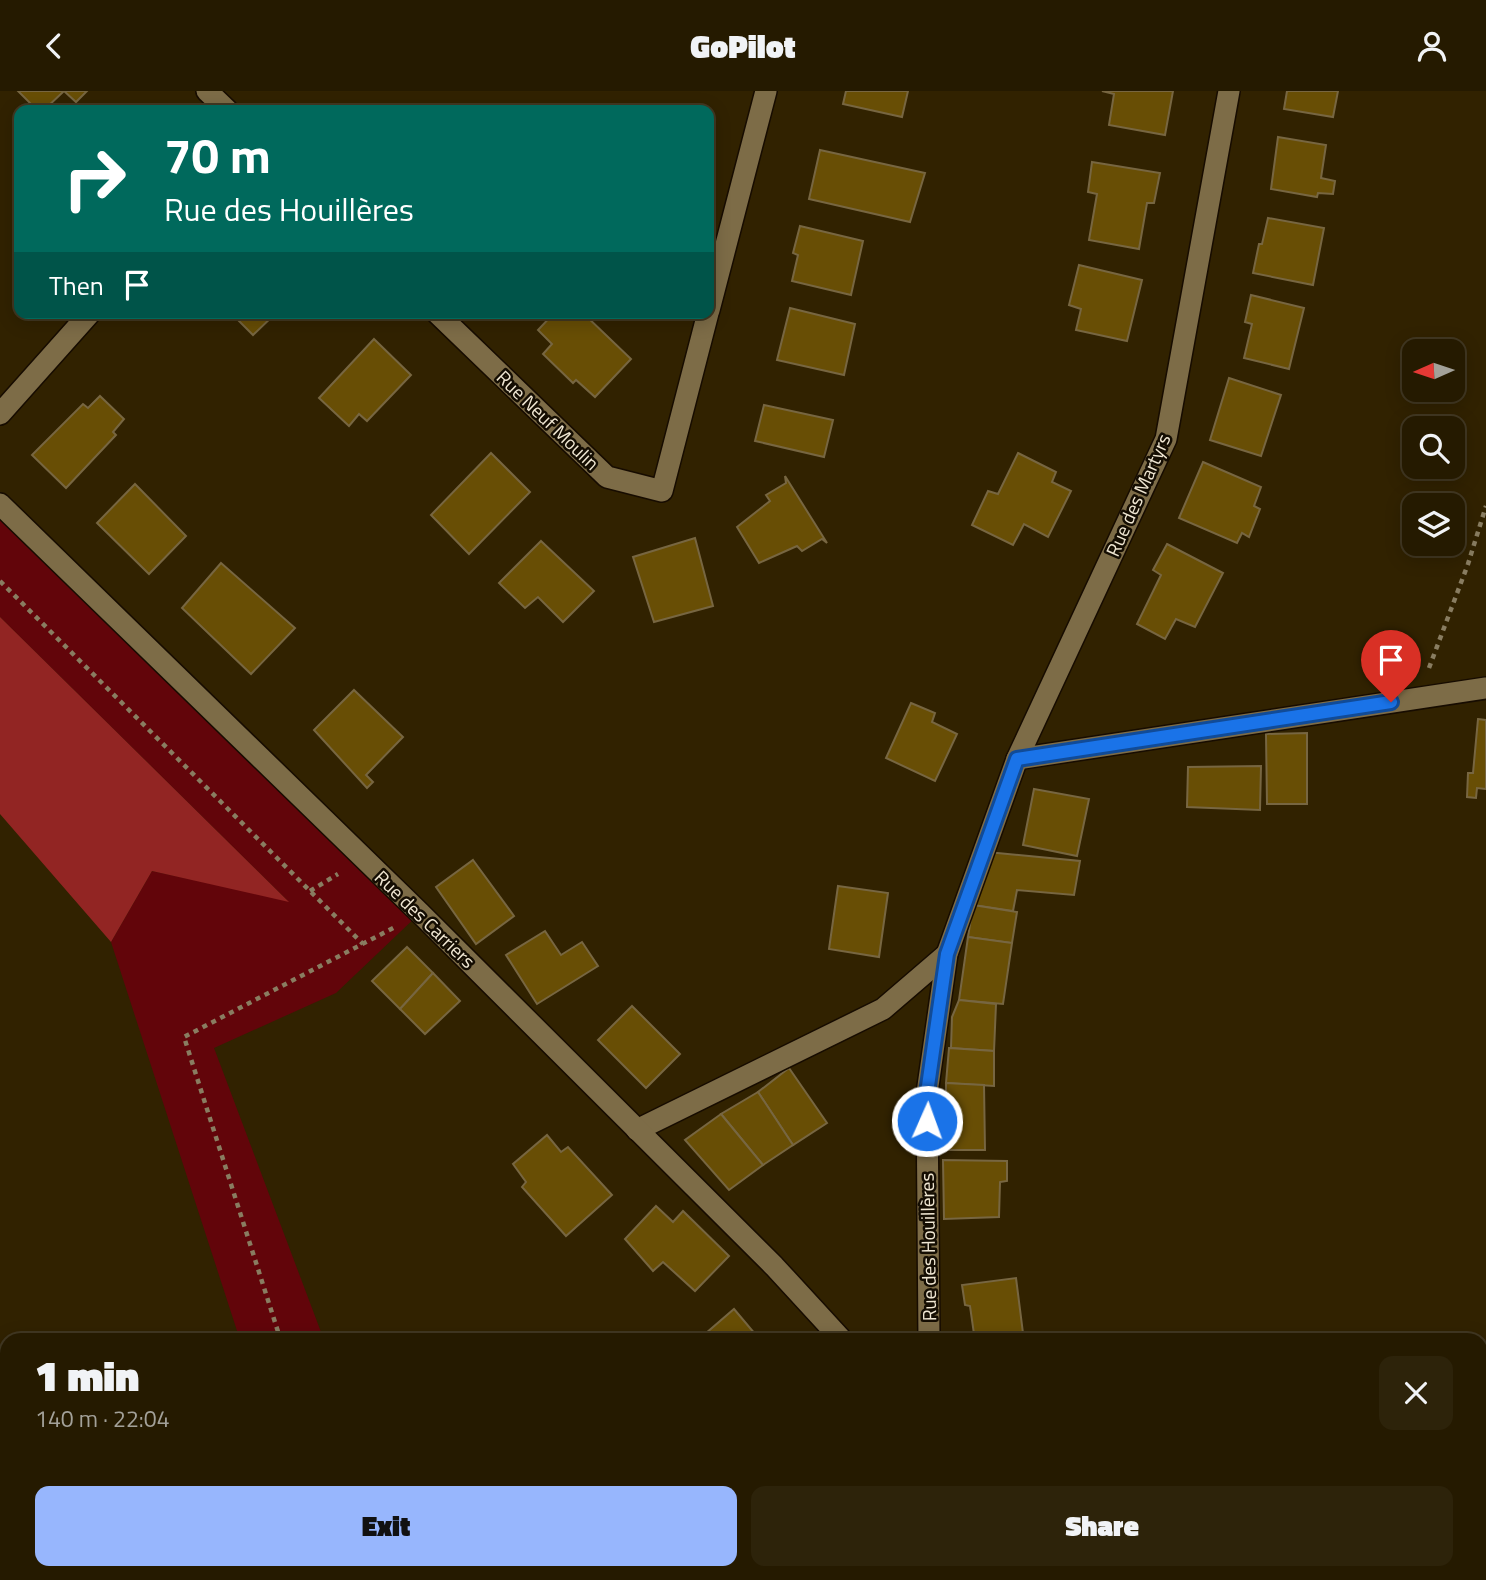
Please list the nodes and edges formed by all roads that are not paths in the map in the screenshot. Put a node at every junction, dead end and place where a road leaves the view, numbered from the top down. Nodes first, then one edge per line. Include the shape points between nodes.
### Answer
1 (207, 91) edge
2 (766, 91) edge
3 (1229, 91) edge
4 (221, 105) edge
5 (714, 289) edge
6 (85, 319) edge
7 (443, 319) edge
8 (706, 319) edge
9 (0, 414) edge
10 (0, 503) edge
11 (1486, 688) edge
12 (1017, 759) junction
13 (947, 954) junction
14 (637, 1130) junction
15 (836, 1333) edge
16 (929, 1333) edge

1 - 4 street
2 - 5 street, Rue Neuf Moulin
3 - 12 street, Rue des Martyrs via 1166,439
6 - 9 street
7 - 8 street, Rue Neuf Moulin via 607,477 662,491
10 - 14 street, Rue des Carriers
11 - 12 street
12 - 13 street, Rue des Houillères
13 - 14 street via 883,1009
13 - 16 street, Rue des Houillères via 927,1093
14 - 15 street, Rue des Carriers

